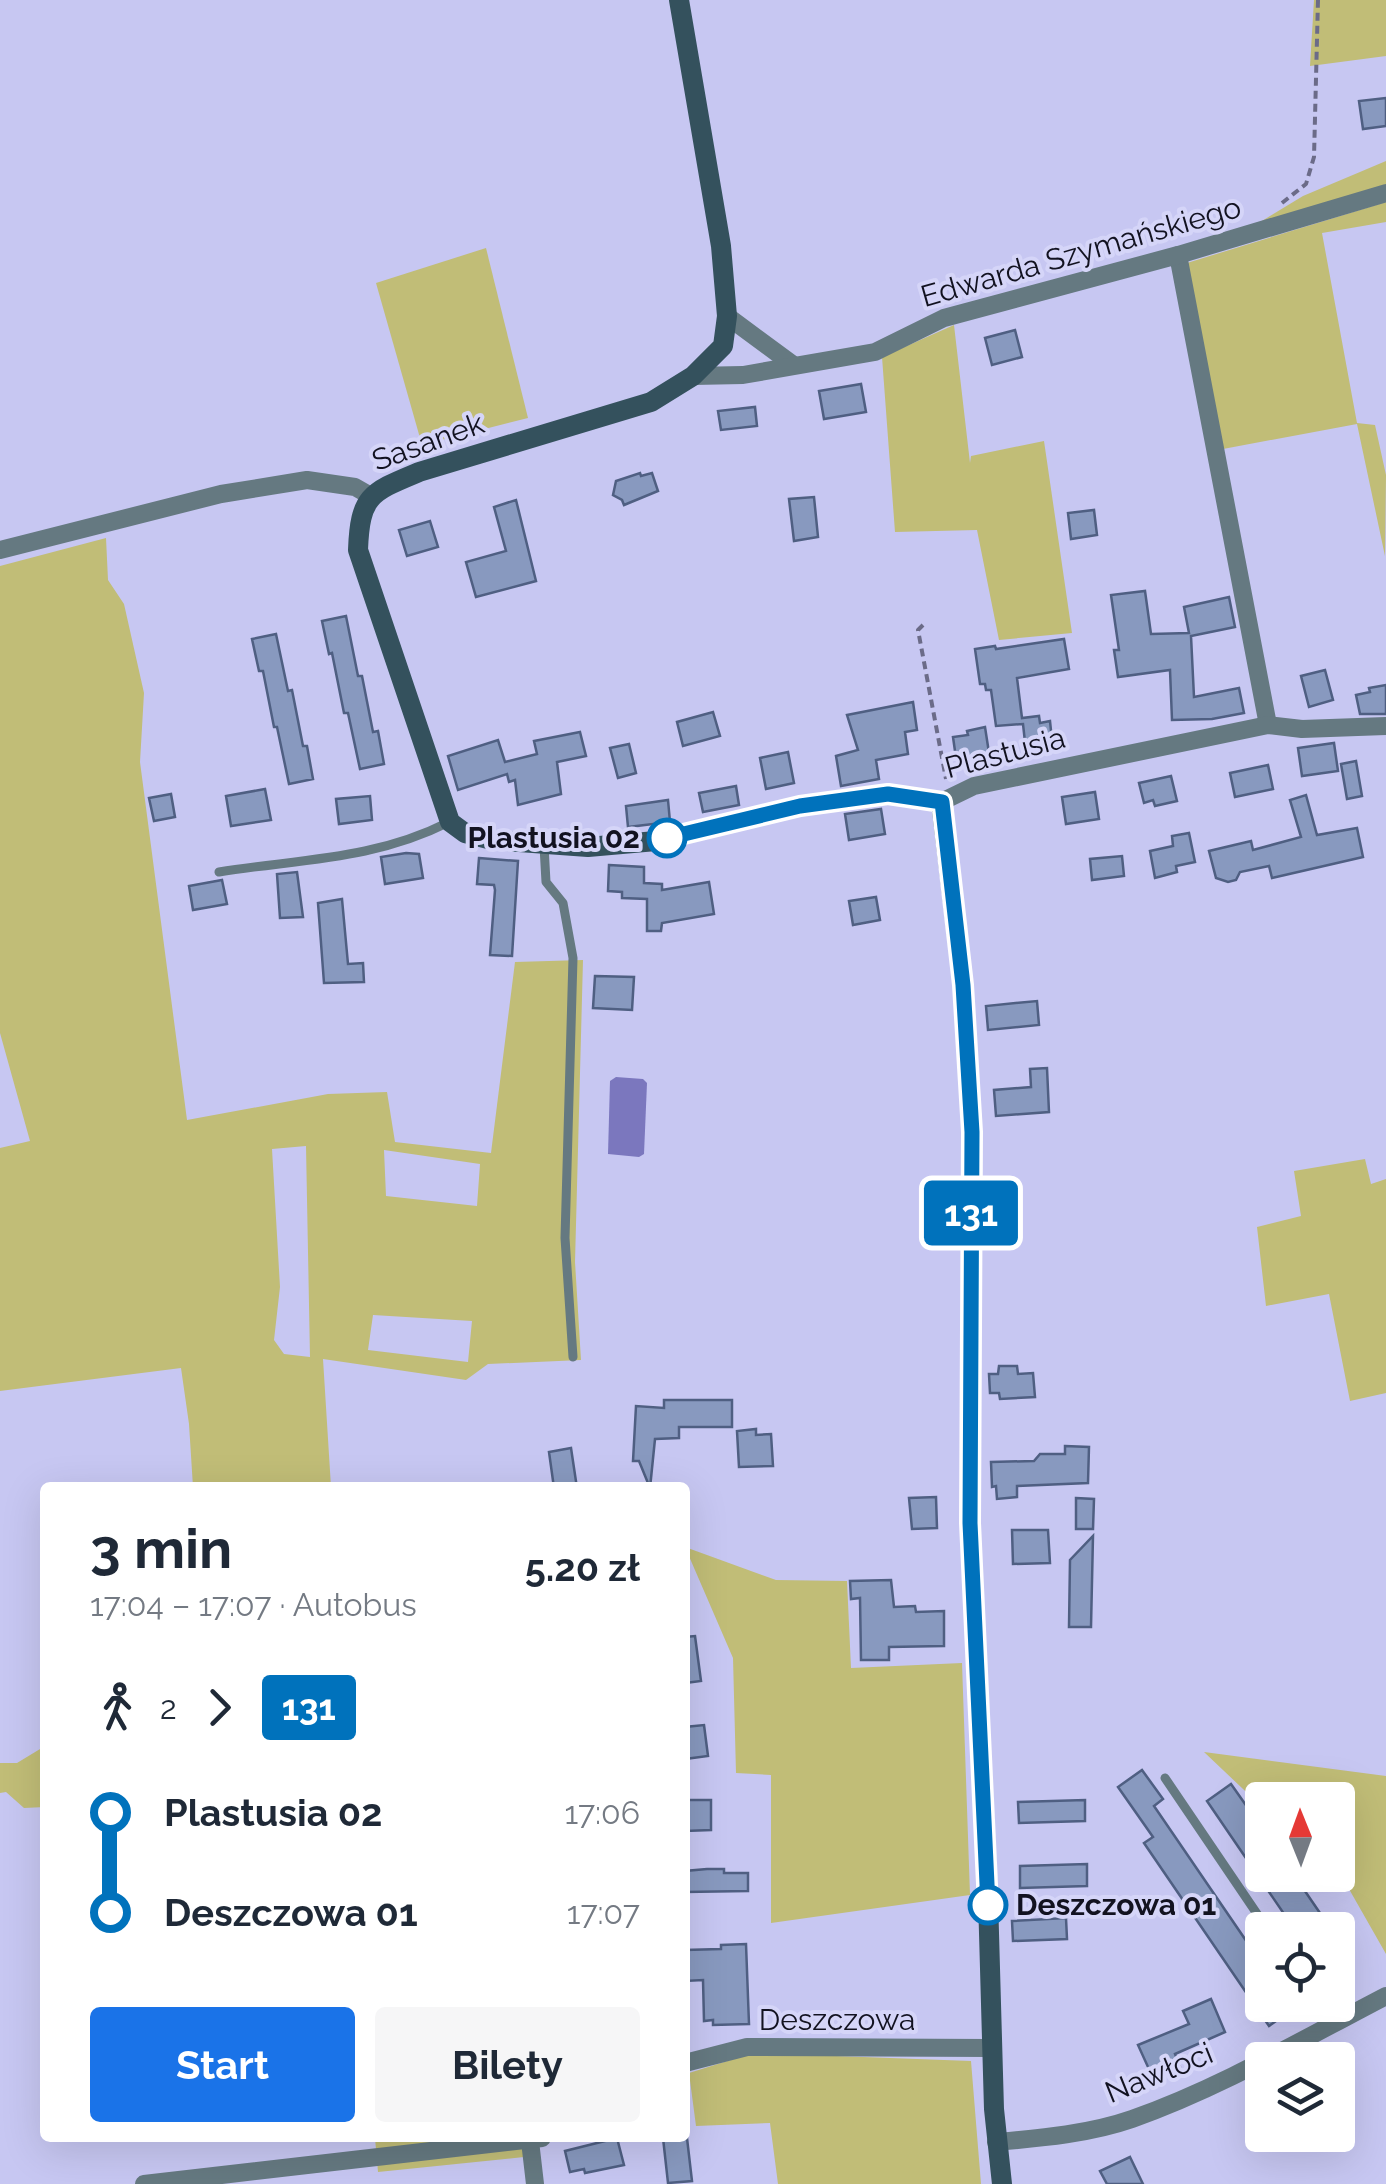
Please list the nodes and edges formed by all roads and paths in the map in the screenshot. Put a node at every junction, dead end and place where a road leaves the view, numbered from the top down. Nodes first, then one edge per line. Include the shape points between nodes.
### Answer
1 (679, 0) edge
2 (1318, 0) edge
3 (1386, 194) edge
4 (1270, 209) dead end
5 (1178, 256) junction
6 (727, 316) junction
7 (792, 364) junction
8 (694, 376) junction
9 (369, 495) junction
10 (0, 550) edge
11 (922, 625) dead end
12 (1268, 725) junction
13 (1386, 726) edge
14 (946, 769) dead end
15 (942, 802) junction
16 (450, 822) junction
17 (544, 844) junction
18 (219, 872) dead end
19 (573, 1357) dead end
20 (1164, 1778) dead end
21 (1256, 1912) edge
22 (1386, 1996) edge
23 (1332, 2024) joint
24 (991, 2048) junction
25 (690, 2062) edge
26 (510, 2142) edge
27 (536, 2142) edge
28 (996, 2142) junction
29 (144, 2184) edge
30 (535, 2184) edge
31 (1002, 2184) edge

1 - 6 street
2 - 4 path via 1314,157 1306,184
3 - 5 street, Edwarda Szymańskiego
5 - 7 street, Edwarda Szymańskiego via 944,318 874,352
5 - 12 street
6 - 7 street
6 - 8 street via 723,346
7 - 8 street, Edwarda Szymańskiego
8 - 9 street, Sasanek via 652,402 419,472
9 - 10 street, Sasanek via 307,480 221,494
9 - 16 street via 358,550
11 - 14 path
12 - 13 street, Plastusia
12 - 15 street, Plastusia via 974,786
15 - 17 street, Plastusia via 888,794 800,806 656,841
15 - 24 street via 972,1132 970,1523
16 - 17 street, Plastusia via 465,833
16 - 18 lane via 411,840 339,858
17 - 19 lane via 546,882 563,903 573,958 565,1238
20 - 21 lane
22 - 23 street, Nawłoci
23 - 28 street, Nawłoci via 1130,2120
24 - 25 street, Deszczowa via 748,2047
24 - 28 street
26 - 29 street
27 - 30 street
28 - 31 street

